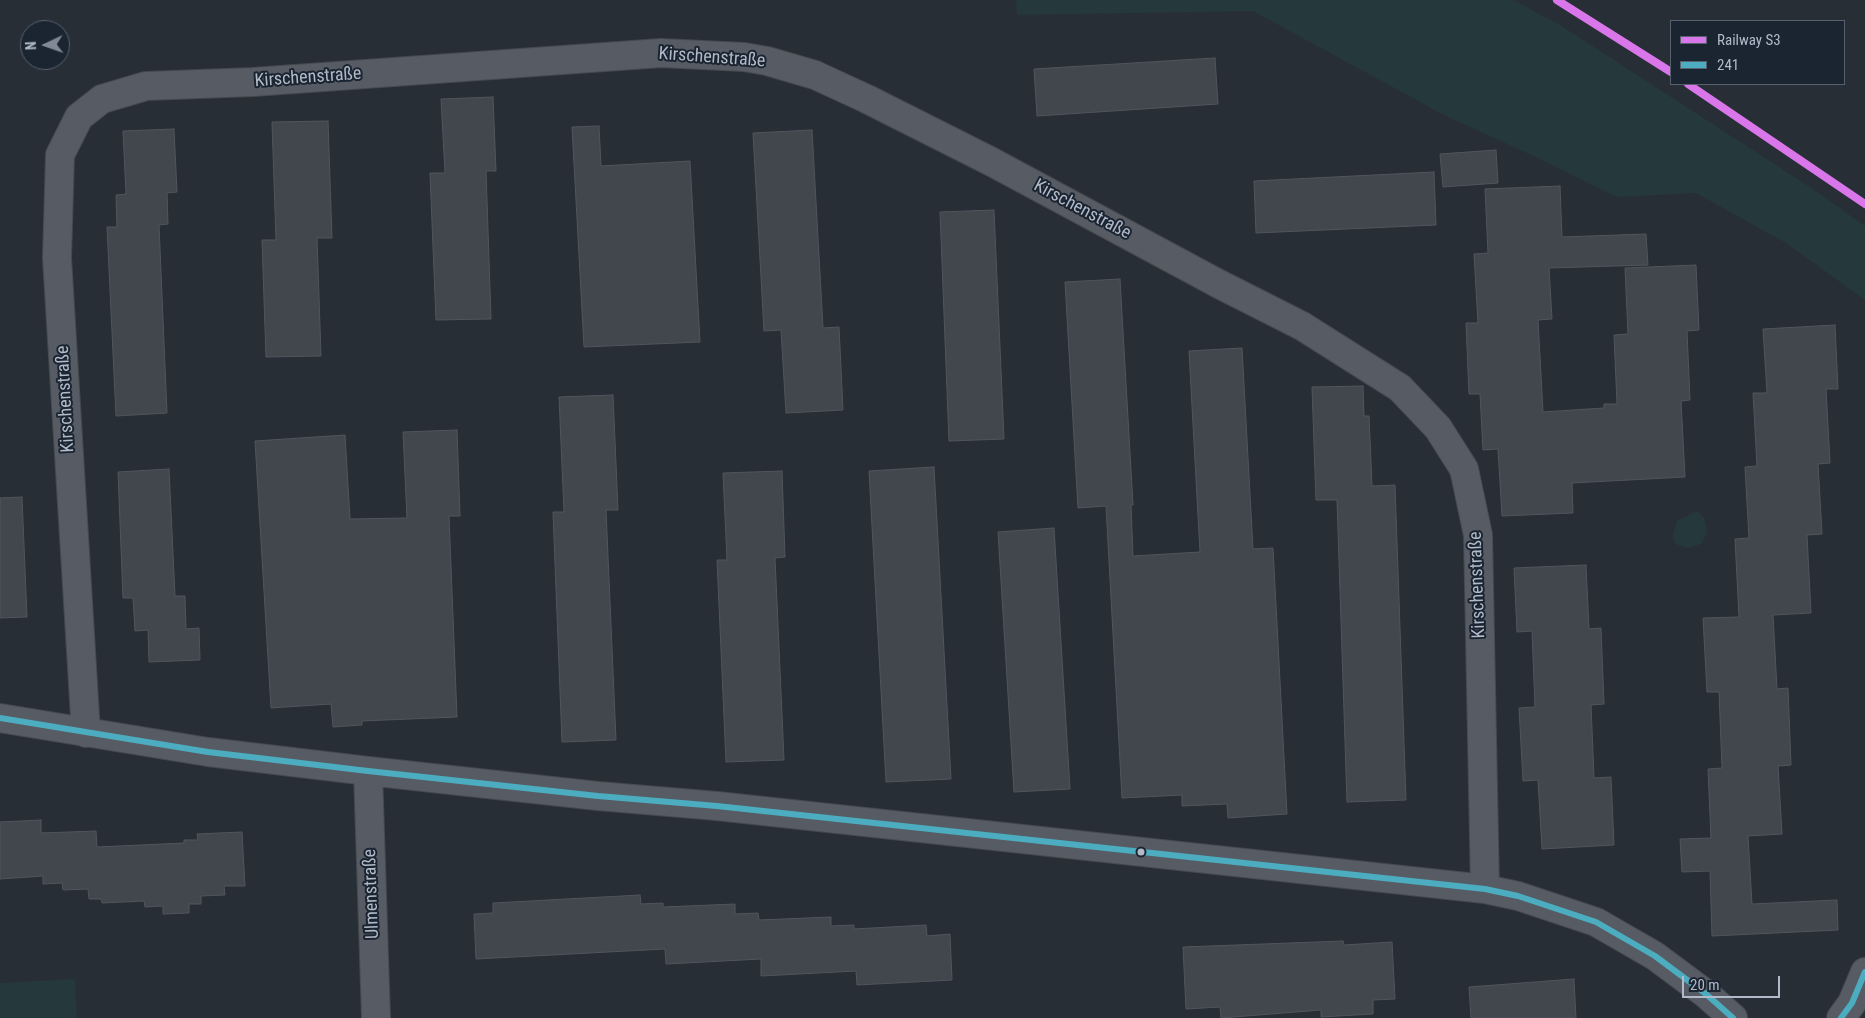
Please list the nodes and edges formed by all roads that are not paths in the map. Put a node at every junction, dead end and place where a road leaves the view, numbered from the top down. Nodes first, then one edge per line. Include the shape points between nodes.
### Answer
1 (0, 718) edge
2 (86, 733) junction
3 (368, 771) junction
4 (1485, 889) junction
5 (1865, 972) edge
6 (376, 1018) edge
7 (1733, 1018) edge
8 (1841, 1018) edge

1 - 2 street
2 - 3 street via 208,752
2 - 4 street, Kirschenstraße via 57,258 60,155 79,116 102,98 146,86 253,82 661,53 744,57 816,75 867,99 1302,326 1400,388 1438,428 1464,469 1478,535
3 - 4 street
3 - 6 street, Ulmenstraße
4 - 7 street via 1518,896 1596,922 1655,956
5 - 8 street via 1852,1003

